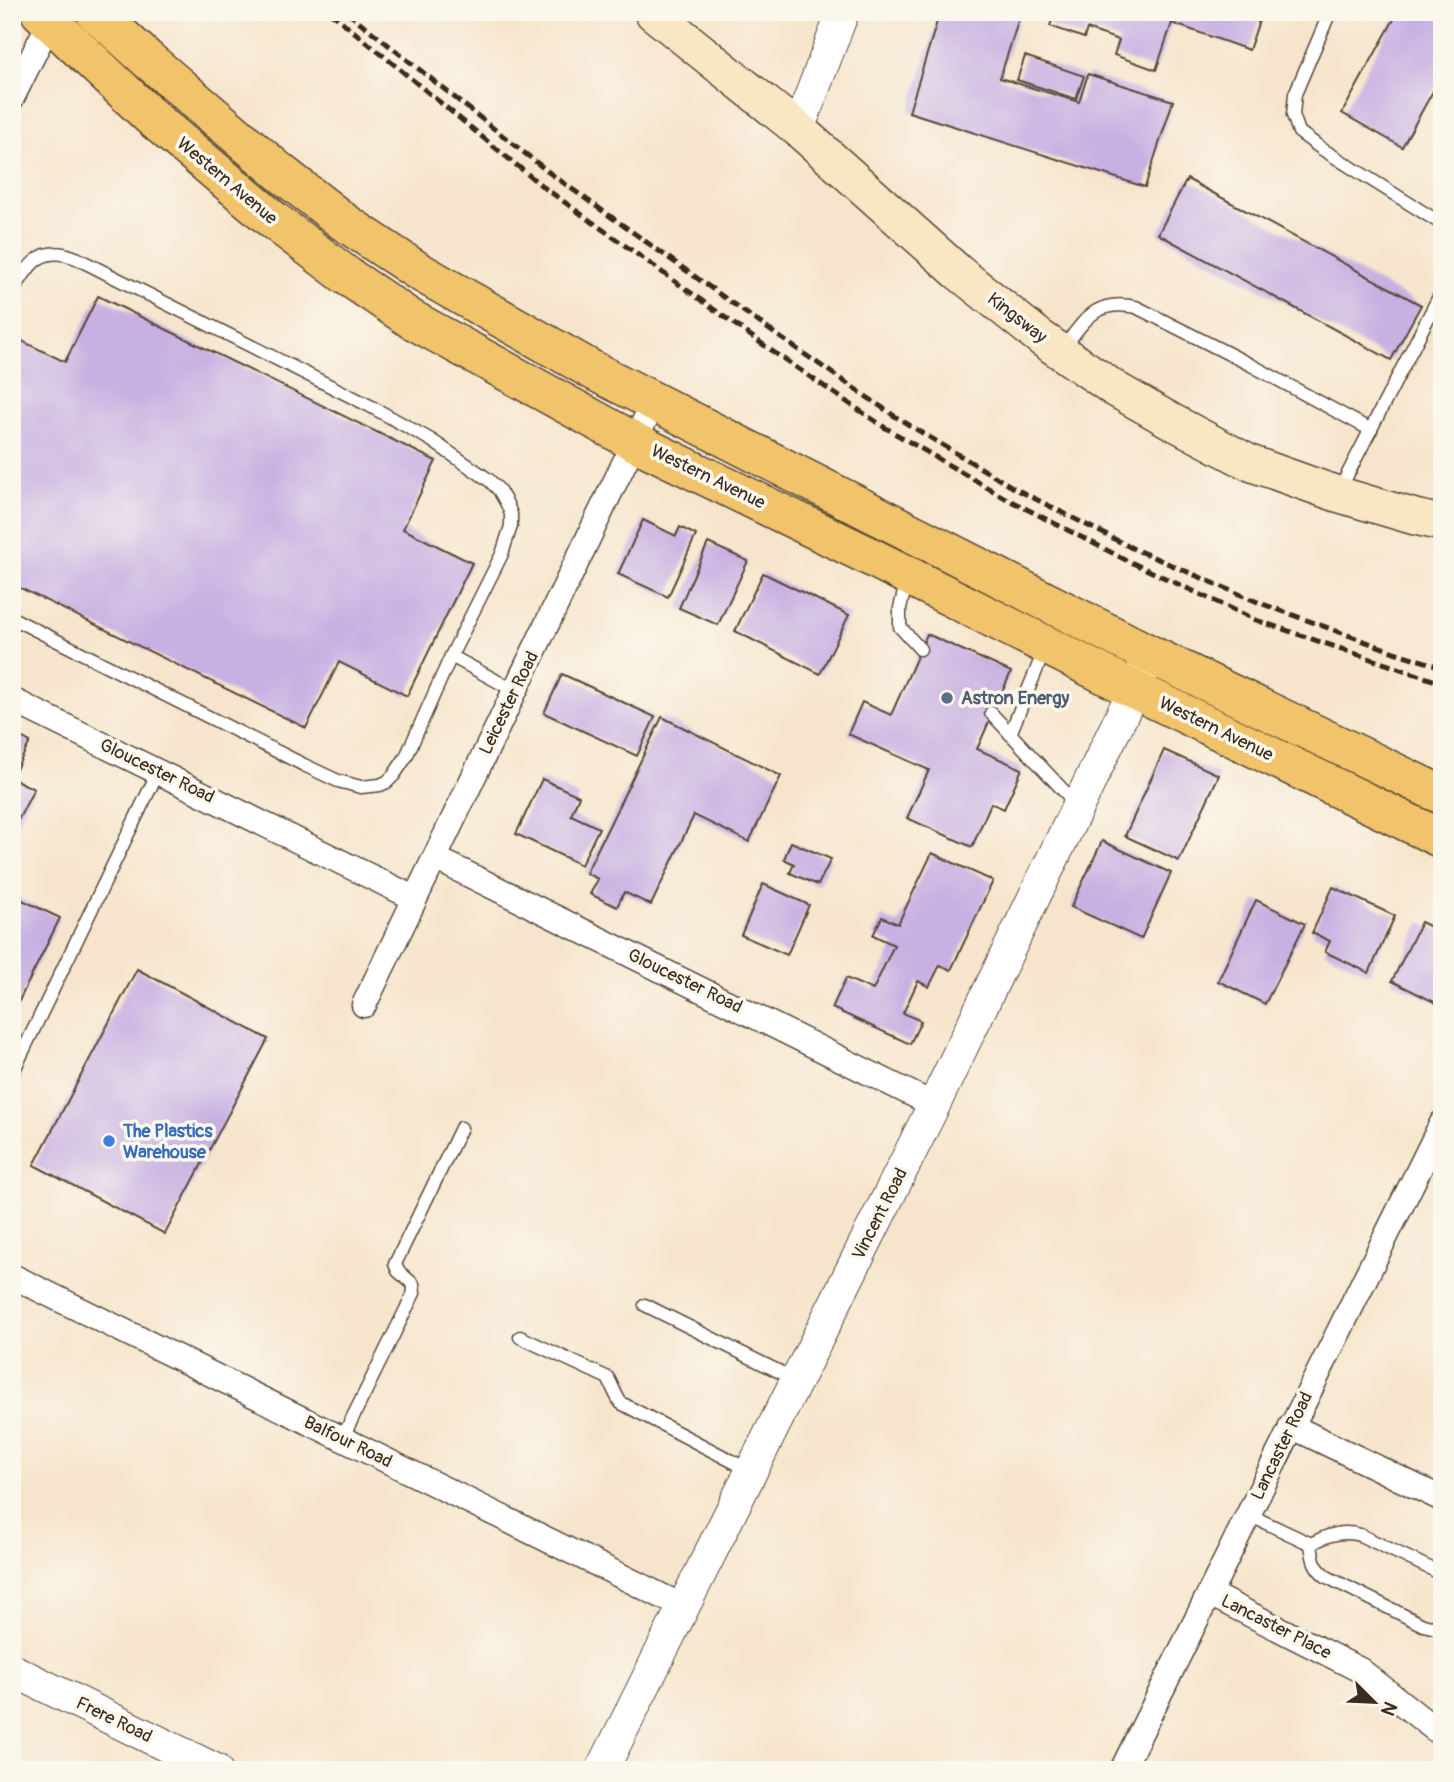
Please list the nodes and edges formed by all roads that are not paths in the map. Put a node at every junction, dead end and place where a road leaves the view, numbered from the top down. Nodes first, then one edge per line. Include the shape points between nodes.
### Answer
1 (95, 12) edge
2 (652, 12) edge
3 (843, 12) edge
4 (1330, 12) edge
5 (49, 15) edge
6 (12, 98) edge
7 (797, 129) junction
8 (1442, 224) edge
9 (1442, 291) edge
10 (12, 293) edge
11 (1060, 351) junction
12 (654, 401) junction
13 (1370, 430) junction
14 (635, 442) junction
15 (1337, 494) junction
16 (1442, 523) edge
17 (908, 576) junction
18 (12, 618) edge
19 (1046, 646) junction
20 (920, 649) dead end
21 (1151, 655) junction
22 (452, 656) junction
23 (1133, 689) junction
24 (515, 691) junction
25 (12, 700) edge
26 (992, 713) dead end
27 (1010, 734) junction
28 (158, 772) junction
29 (1442, 795) edge
30 (1078, 805) junction
31 (1442, 839) edge
32 (435, 858) junction
33 (414, 898) junction
34 (364, 1004) dead end
35 (12, 1074) edge
36 (934, 1105) junction
37 (1442, 1123) edge
38 (461, 1128) dead end
39 (12, 1276) edge
40 (645, 1305) dead end
41 (520, 1337) dead end
42 (796, 1381) junction
43 (1291, 1426) junction
44 (342, 1439) junction
45 (752, 1471) junction
46 (1442, 1499) edge
47 (1249, 1515) junction
48 (1311, 1544) junction
49 (1442, 1574) edge
50 (1210, 1594) junction
51 (684, 1607) junction
52 (1442, 1624) edge
53 (12, 1670) edge
54 (1442, 1735) edge
55 (216, 1770) edge
56 (602, 1770) edge
57 (1122, 1770) edge

1 - 12 main road via 344,222 418,271
2 - 7 main road, Kingsway
3 - 7 street
4 - 8 lane via 1295,94 1293,115 1298,132
5 - 6 street
5 - 14 main road, Western Avenue via 150,116 347,276 411,319
7 - 11 main road, Kingsway via 958,272
9 - 13 lane
10 - 22 lane via 26,271 48,253 76,258 370,407 431,440 489,480 507,504 511,526
11 - 13 lane via 1090,314 1120,304 1136,307
11 - 15 main road, Kingsway via 1115,389 1250,463
12 - 14 street, Leicester Road
12 - 21 main road
13 - 15 lane
14 - 17 main road, Western Avenue
14 - 24 street, Leicester Road
15 - 16 main road, Kingsway
17 - 19 main road, Western Avenue
17 - 20 lane via 900,627
18 - 22 lane via 304,765 361,786 380,785 394,775
19 - 23 main road, Western Avenue
19 - 27 lane
21 - 23 street, Vincent Road
21 - 29 main road
22 - 24 lane
23 - 30 street, Vincent Road
23 - 31 main road, Western Avenue
24 - 32 street, Leicester Road
25 - 28 street, Gloucester Road
26 - 27 lane
27 - 30 lane
28 - 33 street, Gloucester Road
28 - 35 lane
30 - 36 street, Vincent Road
32 - 33 street, Leicester Road
32 - 36 street, Gloucester Road
33 - 34 street, Leicester Road
36 - 42 street, Vincent Road
37 - 43 street, Lancaster Road
38 - 44 lane via 395,1264 413,1284 414,1293
39 - 44 street, Balfour Road
40 - 42 lane
41 - 45 lane via 608,1378 621,1403
42 - 45 street, Vincent Road
43 - 46 street
43 - 47 street, Lancaster Road
44 - 51 street, Balfour Road
45 - 51 street, Vincent Road
47 - 48 lane
47 - 50 street, Lancaster Road
48 - 49 lane via 1350,1532
48 - 52 lane via 1313,1560 1327,1577 1423,1625
50 - 54 street, Lancaster Place via 1360,1670
50 - 57 street, Lancaster Road
51 - 56 street, Vincent Road
53 - 55 street, Frere Road

